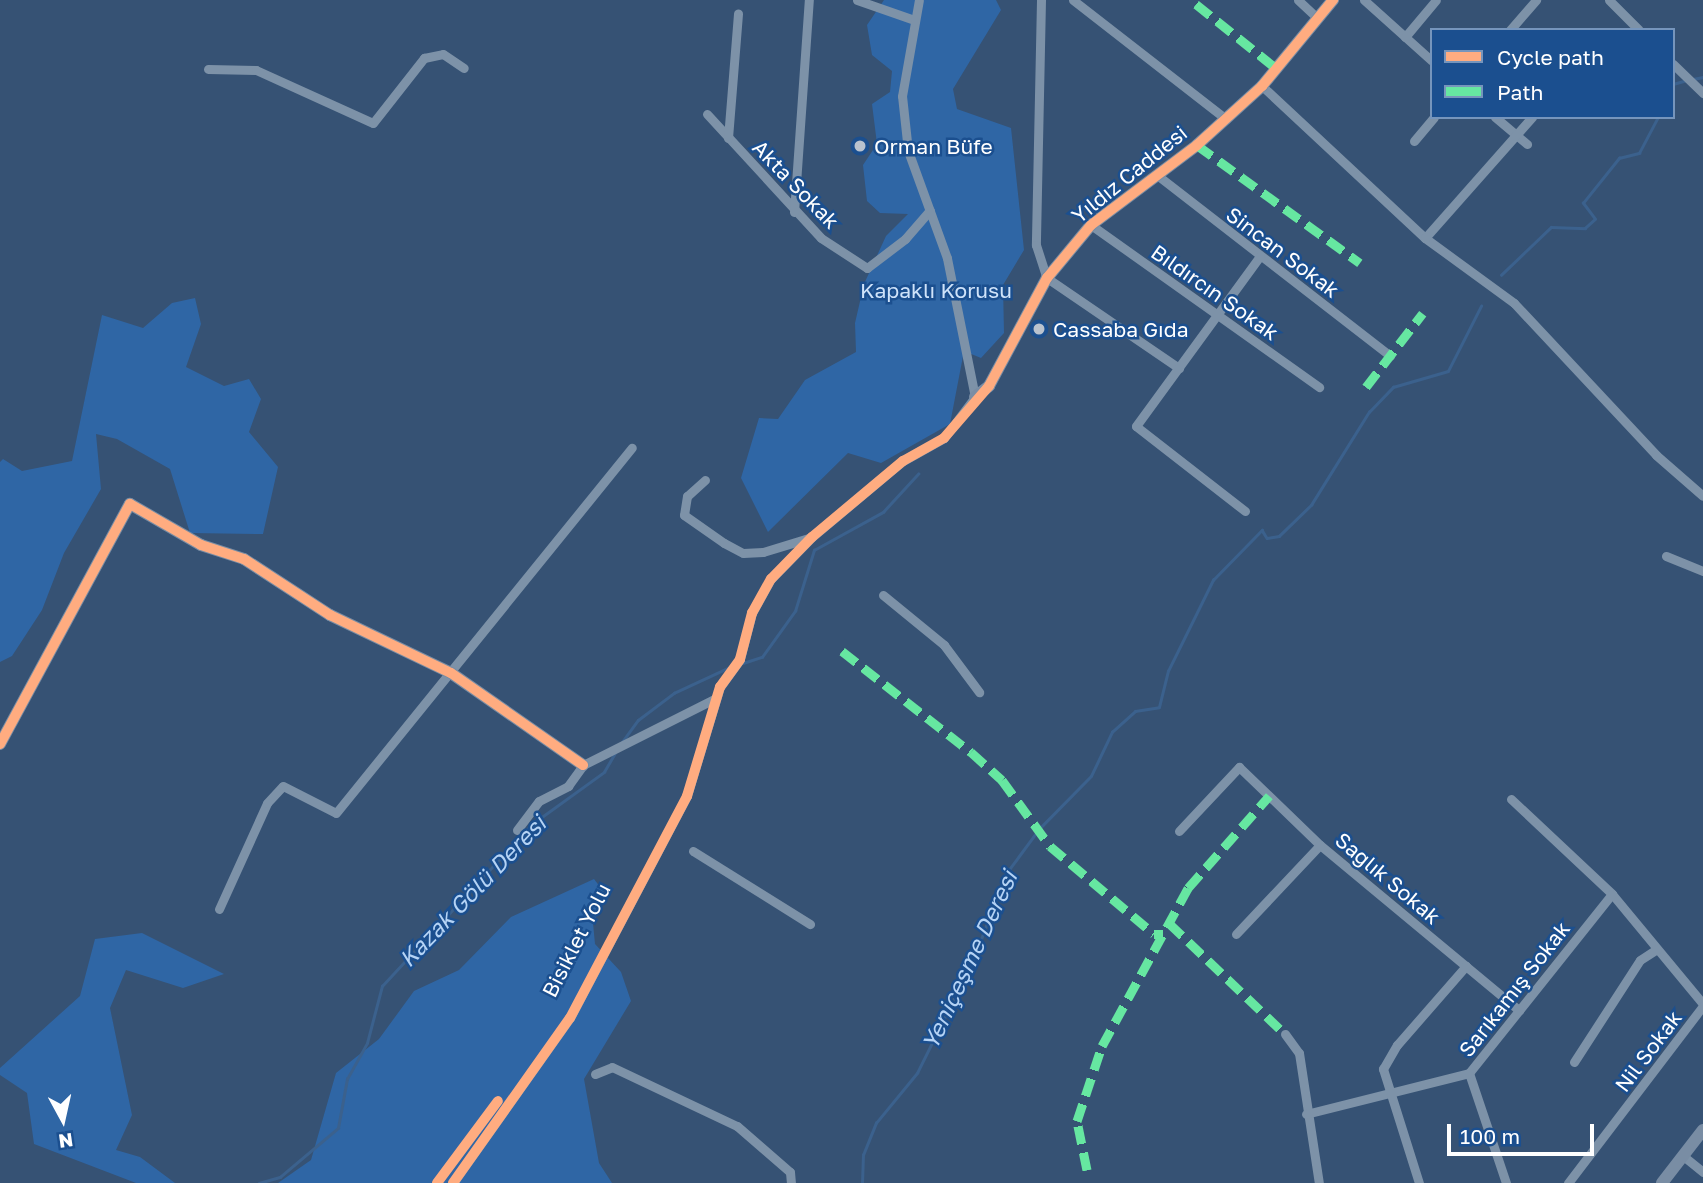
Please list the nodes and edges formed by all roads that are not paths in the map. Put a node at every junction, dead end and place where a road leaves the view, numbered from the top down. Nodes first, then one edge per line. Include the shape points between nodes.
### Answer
1 (809, 0) edge
2 (857, 0) edge
3 (919, 0) edge
4 (1041, 0) edge
5 (1073, 0) edge
6 (1298, 0) edge
7 (1333, 0) edge
8 (1364, 0) edge
9 (1436, 0) edge
10 (1536, 0) edge
11 (1609, 0) edge
12 (738, 13) dead end
13 (1317, 18) junction
14 (914, 20) junction
15 (1512, 28) edge
16 (1637, 28) edge
17 (1405, 37) junction
18 (1430, 59) edge
19 (1675, 66) edge
20 (464, 68) dead end
21 (208, 69) dead end
22 (1262, 86) junction
23 (1703, 93) edge
24 (707, 114) dead end
25 (1226, 119) junction
26 (1432, 119) edge
27 (1497, 119) edge
28 (1530, 119) edge
29 (1516, 135) junction
30 (728, 138) junction
31 (1414, 141) dead end
32 (1527, 145) dead end
33 (1157, 175) junction
34 (930, 210) junction
35 (794, 212) junction
36 (1091, 225) junction
37 (1425, 238) junction
38 (1260, 256) junction
39 (1047, 278) junction
40 (1218, 315) junction
41 (1390, 356) dead end
42 (1179, 368) junction
43 (1319, 387) dead end
44 (975, 397) junction
45 (632, 448) dead end
46 (705, 480) dead end
47 (1703, 496) edge
48 (1245, 511) dead end
49 (812, 537) junction
50 (1665, 556) dead end
51 (1703, 571) edge
52 (883, 595) dead end
53 (451, 673) junction
54 (979, 692) dead end
55 (716, 698) junction
56 (0, 744) edge
57 (583, 765) junction
58 (1511, 799) dead end
59 (517, 830) dead end
60 (1179, 831) dead end
61 (1321, 845) junction
62 (693, 851) dead end
63 (1612, 894) junction
64 (219, 909) dead end
65 (810, 923) dead end
66 (1236, 934) dead end
67 (1657, 949) junction
68 (1466, 966) junction
69 (1703, 1005) edge
70 (1519, 1010) junction
71 (1285, 1034) dead end
72 (1574, 1062) dead end
73 (1469, 1073) junction
74 (595, 1074) dead end
75 (1391, 1093) junction
76 (1306, 1114) junction
77 (1703, 1130) edge
78 (1682, 1155) junction
79 (1703, 1172) edge
80 (453, 1183) edge
81 (791, 1183) edge
82 (1319, 1183) edge
83 (1419, 1183) edge
84 (1506, 1183) edge
85 (1568, 1183) edge
86 (1662, 1183) edge

1 - 35 street
2 - 14 street
3 - 14 street
4 - 39 street via 1036,245
5 - 25 street
6 - 13 street
7 - 13 street, Yıldız Caddesi
8 - 17 street
9 - 17 street
10 - 15 street
11 - 16 street
12 - 30 street
13 - 22 street, Yıldız Caddesi
14 - 34 street via 902,96 908,151
17 - 18 street
19 - 23 street
20 - 21 street via 443,54 424,58 373,123 256,70
22 - 25 street, Yıldız Caddesi
22 - 37 street
24 - 30 street, Akta Sokak
25 - 33 street, Yıldız Caddesi
26 - 31 street
27 - 29 street
28 - 29 street
29 - 32 street
29 - 37 street
30 - 35 street, Akta Sokak
33 - 36 street, Yıldız Caddesi
33 - 38 street, Sincan Sokak
34 - 35 street, Akta Sokak via 905,239 867,268 821,238
34 - 44 street via 947,258
36 - 39 street, Yıldız Caddesi
36 - 40 street, Bıldırcın Sokak
37 - 47 street via 1514,303 1656,455
38 - 40 street
38 - 41 street, Sincan Sokak
39 - 42 street
39 - 44 street, Yıldız Caddesi via 989,386
40 - 42 street
40 - 43 street, Bıldırcın Sokak
42 - 48 street via 1136,426
44 - 49 street via 944,438 903,461
45 - 53 street
46 - 49 street via 687,496 684,515 724,543 743,553 763,552
49 - 55 street via 771,579 752,613 740,659
50 - 51 street
52 - 54 street via 944,645
53 - 56 street via 330,615 244,559 201,545 130,504
53 - 57 street
53 - 64 street via 337,813 283,786 267,803
55 - 57 street
55 - 80 street via 687,796 570,1018
57 - 59 street via 568,786 539,801
58 - 63 street
60 - 61 street, Sağlık Sokak via 1239,767
61 - 66 street
61 - 68 street, Sağlık Sokak
62 - 65 street
63 - 67 street
63 - 70 street, Sarıkamış Sokak
67 - 69 street
67 - 72 street via 1640,960
68 - 70 street, Sağlık Sokak
68 - 75 street via 1397,1045 1383,1069
69 - 85 street, Nil Sokak
70 - 73 street, Sarıkamış Sokak
71 - 76 street via 1299,1053
73 - 75 street, Sarıkamış Sokak
73 - 84 street
74 - 81 street via 612,1067 737,1126 790,1172
75 - 76 street, Sarıkamış Sokak
75 - 83 street
76 - 82 street
77 - 78 street
78 - 79 street
78 - 86 street

